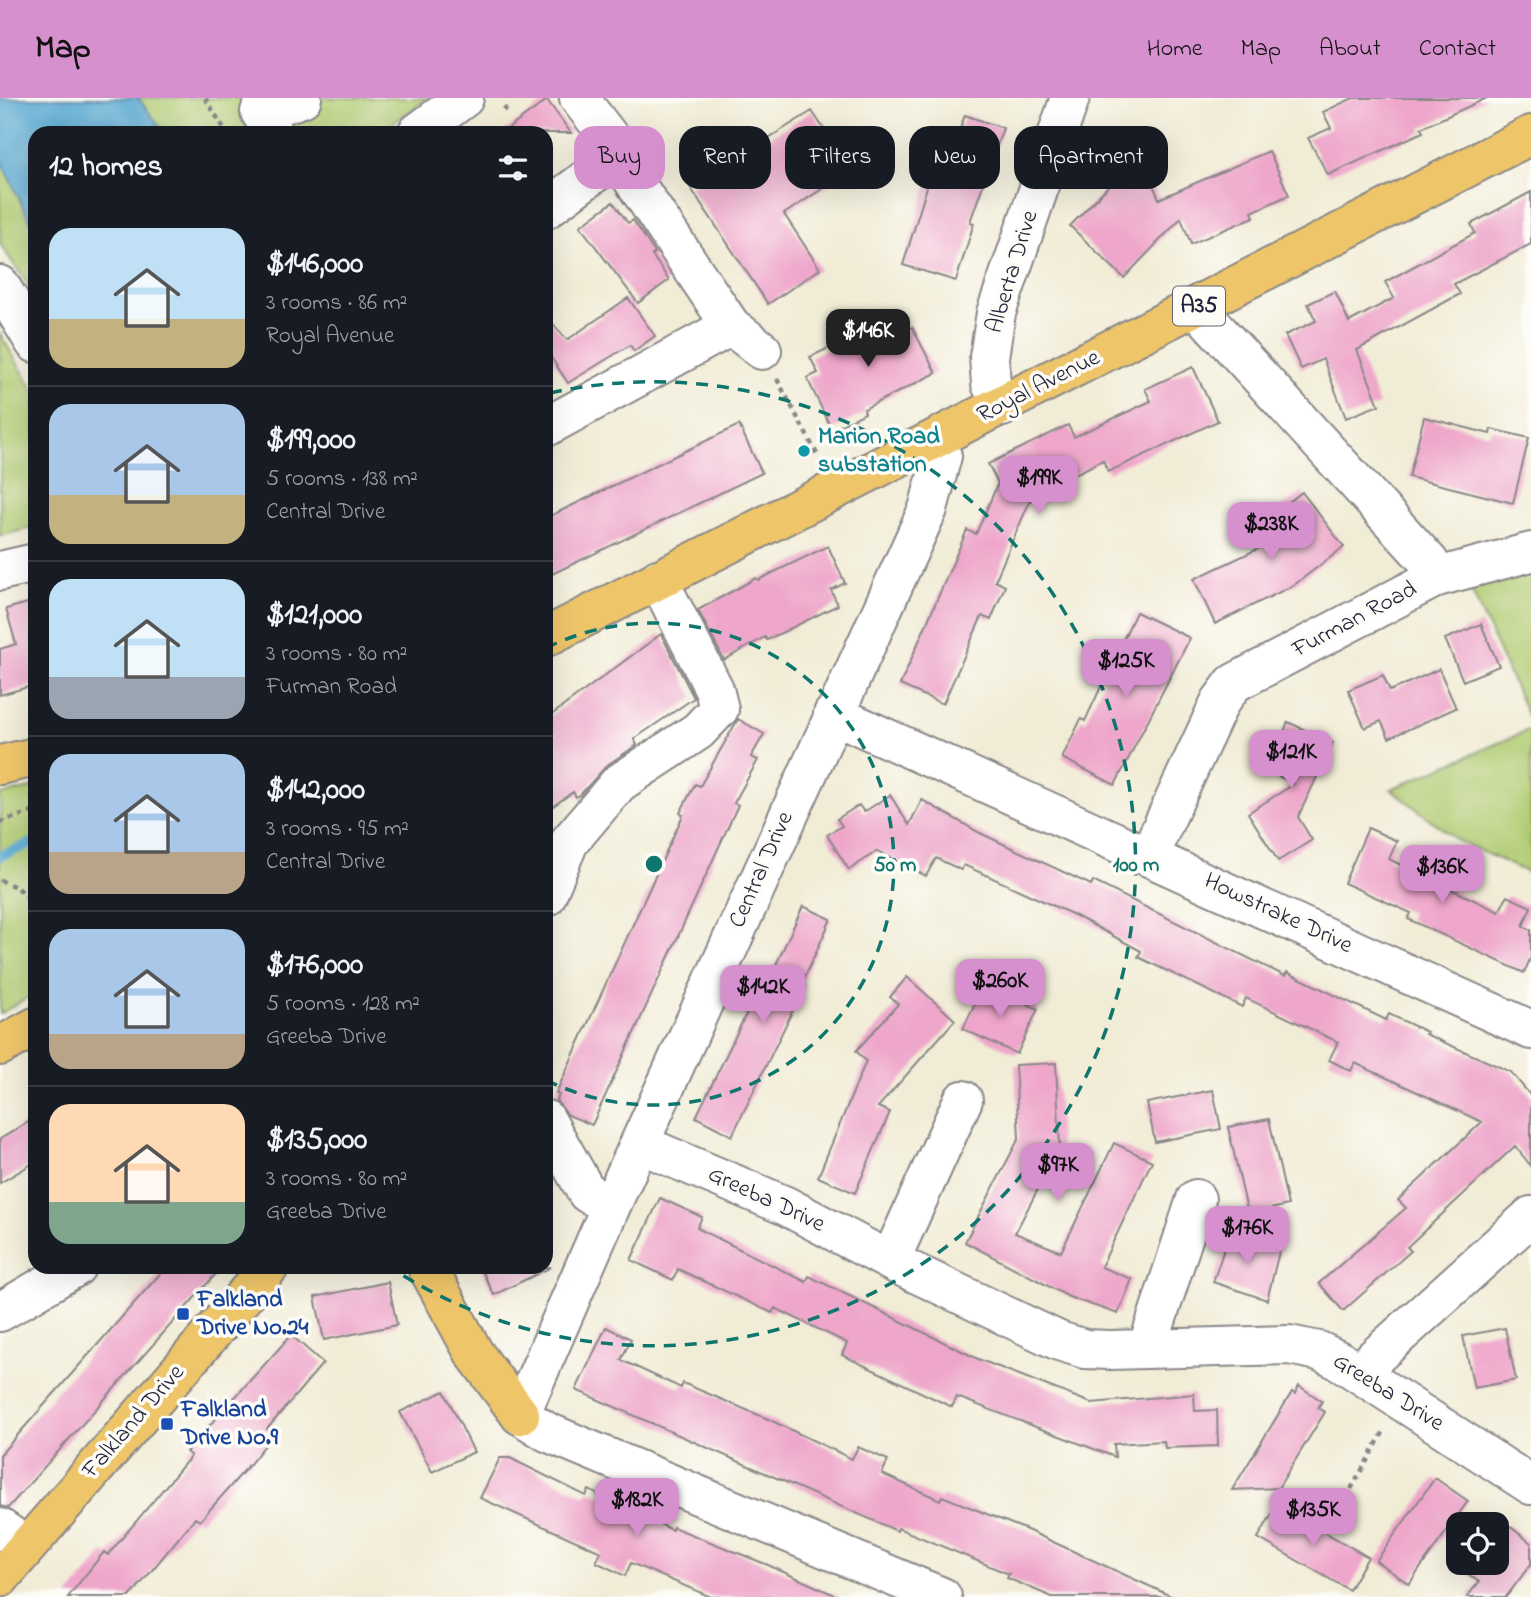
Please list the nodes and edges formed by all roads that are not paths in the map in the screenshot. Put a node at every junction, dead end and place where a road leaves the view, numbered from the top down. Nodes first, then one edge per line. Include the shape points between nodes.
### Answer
1 (302, 98) edge
2 (579, 98) edge
3 (1070, 98) edge
4 (453, 101) edge
5 (269, 126) edge
6 (425, 126) edge
7 (599, 126) edge
8 (1531, 135) edge
9 (574, 189) edge
10 (639, 189) edge
11 (553, 204) edge
12 (0, 285) edge
13 (1196, 307) junction
14 (731, 326) junction
15 (28, 331) edge
16 (762, 350) road end
17 (1002, 407) junction
18 (553, 422) edge
19 (935, 440) junction
20 (1531, 552) edge
21 (28, 565) edge
22 (0, 571) edge
23 (1437, 577) junction
24 (657, 579) junction
25 (553, 633) edge
26 (833, 714) junction
27 (28, 759) edge
28 (0, 765) edge
29 (1149, 855) junction
30 (553, 880) edge
31 (1531, 1030) edge
32 (28, 1031) edge
33 (0, 1046) edge
34 (963, 1100) dead end
35 (553, 1132) edge
36 (640, 1144) junction
37 (1196, 1199) dead end
38 (611, 1206) junction
39 (1531, 1216) edge
40 (890, 1261) junction
41 (64, 1274) edge
42 (262, 1274) edge
43 (431, 1274) edge
44 (0, 1311) edge
45 (1147, 1349) junction
46 (1362, 1373) junction
47 (520, 1415) junction
48 (1531, 1485) edge
49 (13, 1537) edge
50 (0, 1578) edge
51 (942, 1597) edge

1 - 5 street via 260,112
2 - 7 street
3 - 17 street, Alberta Drive via 996,313 989,357 991,384
4 - 6 street
8 - 13 main road, Royal Avenue / A35
9 - 11 street
10 - 14 street
12 - 15 street
13 - 17 main road, Royal Avenue / A35
13 - 23 street, Furman Road via 1429,562
14 - 16 street
14 - 18 street
17 - 19 main road, Royal Avenue / A35
19 - 24 main road, Royal Avenue / A35
19 - 26 street, Central Drive via 942,456 928,509
20 - 23 street
21 - 22 street
23 - 29 street, Furman Road via 1234,683 1220,702
24 - 25 main road, Royal Avenue / A35
24 - 30 street via 714,689 719,709 698,731 619,783 569,842
26 - 29 street, Howstrake Drive
26 - 36 street, Central Drive
27 - 28 main road
29 - 31 street, Howstrake Drive
32 - 33 main road
34 - 40 street
35 - 38 street via 587,1193
36 - 38 street, Central Drive
36 - 40 street, Greeba Drive via 786,1206
37 - 45 street
38 - 47 street, Central Drive
39 - 46 street
40 - 45 street, Greeba Drive via 1059,1341 1085,1349
41 - 44 street
42 - 49 main road, Falkland Drive
43 - 47 main road via 474,1353
45 - 46 street, Greeba Drive via 1289,1345 1319,1351
46 - 48 street, Greeba Drive
47 - 51 street via 547,1432
49 - 50 main road, Falkland Drive

